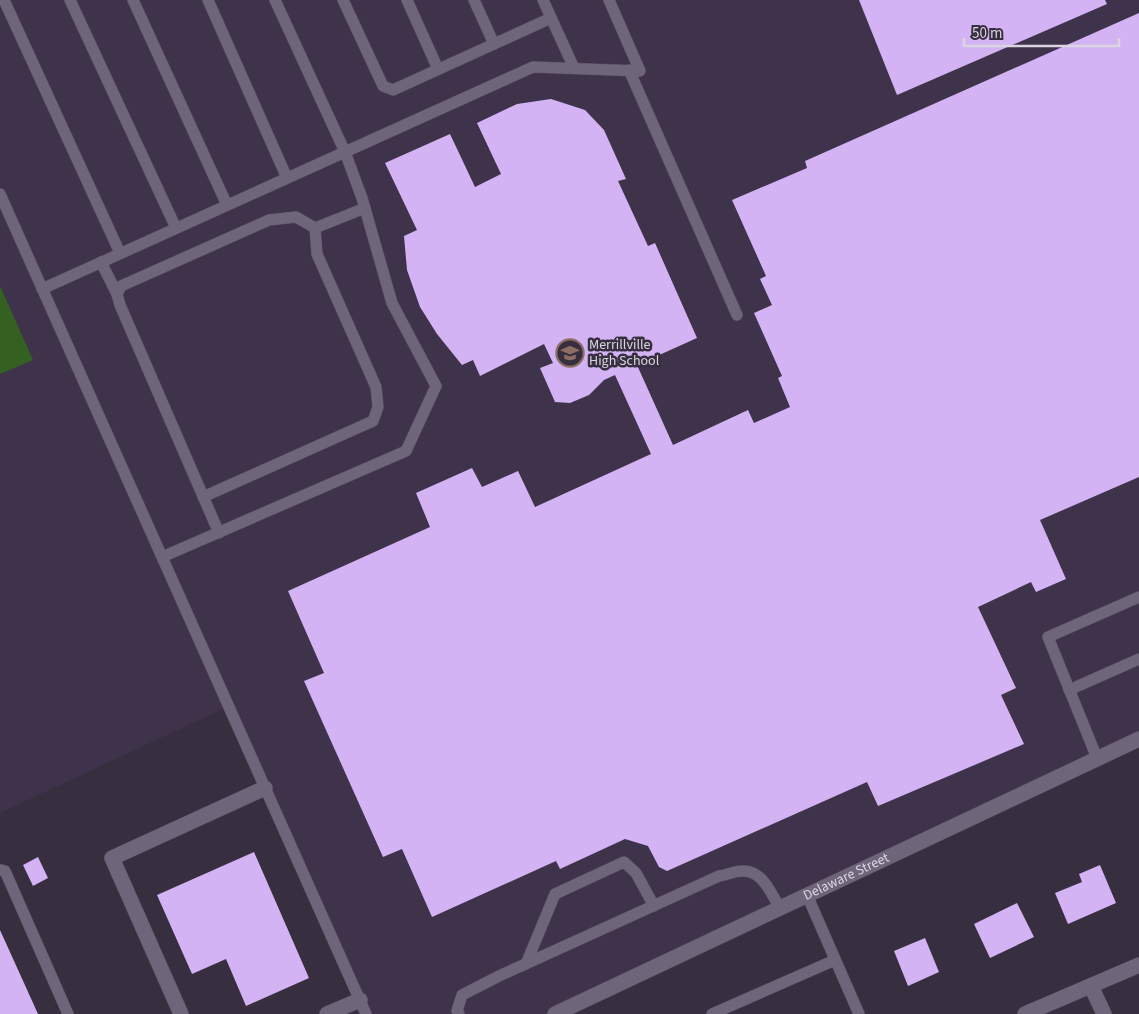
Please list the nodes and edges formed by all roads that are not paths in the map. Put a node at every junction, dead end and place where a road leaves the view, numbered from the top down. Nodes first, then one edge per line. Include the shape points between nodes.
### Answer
1 (4, 0) edge
2 (70, 0) edge
3 (133, 0) edge
4 (208, 0) edge
5 (275, 0) edge
6 (343, 0) edge
7 (407, 0) edge
8 (474, 0) edge
9 (543, 0) edge
10 (608, 0) edge
11 (551, 18) junction
12 (494, 44) junction
13 (574, 68) junction
14 (438, 69) junction
15 (628, 70) junction
16 (344, 152) junction
17 (287, 178) junction
18 (0, 194) edge
19 (227, 205) junction
20 (366, 208) junction
21 (176, 228) junction
22 (315, 228) junction
23 (120, 253) junction
24 (101, 262) junction
25 (42, 289) junction
26 (117, 294) junction
27 (737, 315) dead end
28 (203, 497) junction
29 (219, 533) junction
30 (162, 557) junction
31 (1139, 597) edge
32 (1139, 659) edge
33 (1069, 690) junction
34 (1139, 738) edge
35 (1097, 758) junction
36 (265, 788) junction
37 (0, 870) edge
38 (807, 895) junction
39 (654, 906) junction
40 (780, 908) junction
41 (835, 960) junction
42 (526, 964) junction
43 (1139, 965) edge
44 (1091, 986) junction
45 (360, 1000) junction
46 (68, 1014) edge
47 (181, 1014) edge
48 (327, 1014) edge
49 (366, 1014) edge
50 (459, 1014) edge
51 (556, 1014) edge
52 (712, 1014) edge
53 (859, 1014) edge
54 (1025, 1014) edge
55 (1104, 1014) edge

1 - 23 lane
2 - 21 lane
3 - 19 lane
4 - 17 lane
5 - 16 lane
6 - 14 lane via 383,86 394,90
7 - 14 lane
8 - 12 lane
9 - 11 lane
10 - 15 lane via 640,71
11 - 12 lane
11 - 13 lane
12 - 14 lane
13 - 15 lane
13 - 16 lane via 533,67
15 - 27 lane
16 - 17 lane
16 - 20 lane
17 - 19 lane
18 - 25 lane
19 - 21 lane
20 - 22 lane
20 - 29 lane via 392,303 436,386 406,451
21 - 23 lane
22 - 26 lane via 296,218 269,220 121,286
22 - 28 lane via 317,254 376,387 378,407 373,421
23 - 24 lane
24 - 25 lane
24 - 26 lane
25 - 30 lane
26 - 28 lane
28 - 29 lane
29 - 30 lane
30 - 36 lane
31 - 33 lane via 1048,637
32 - 33 lane
33 - 35 lane
34 - 35 street, Delaware Street
35 - 38 street, Delaware Street
36 - 45 lane
36 - 47 street via 112,858
37 - 46 lane via 5,871
38 - 40 street, Delaware Street
38 - 41 lane
39 - 40 lane via 719,876 743,871 755,874 765,882
39 - 42 lane
39 - 42 lane via 636,872 624,862 555,894
40 - 51 street, Delaware Street
41 - 52 lane
41 - 53 lane
42 - 50 lane via 462,995
43 - 44 street
44 - 54 street
44 - 55 street
45 - 48 street
45 - 49 lane

